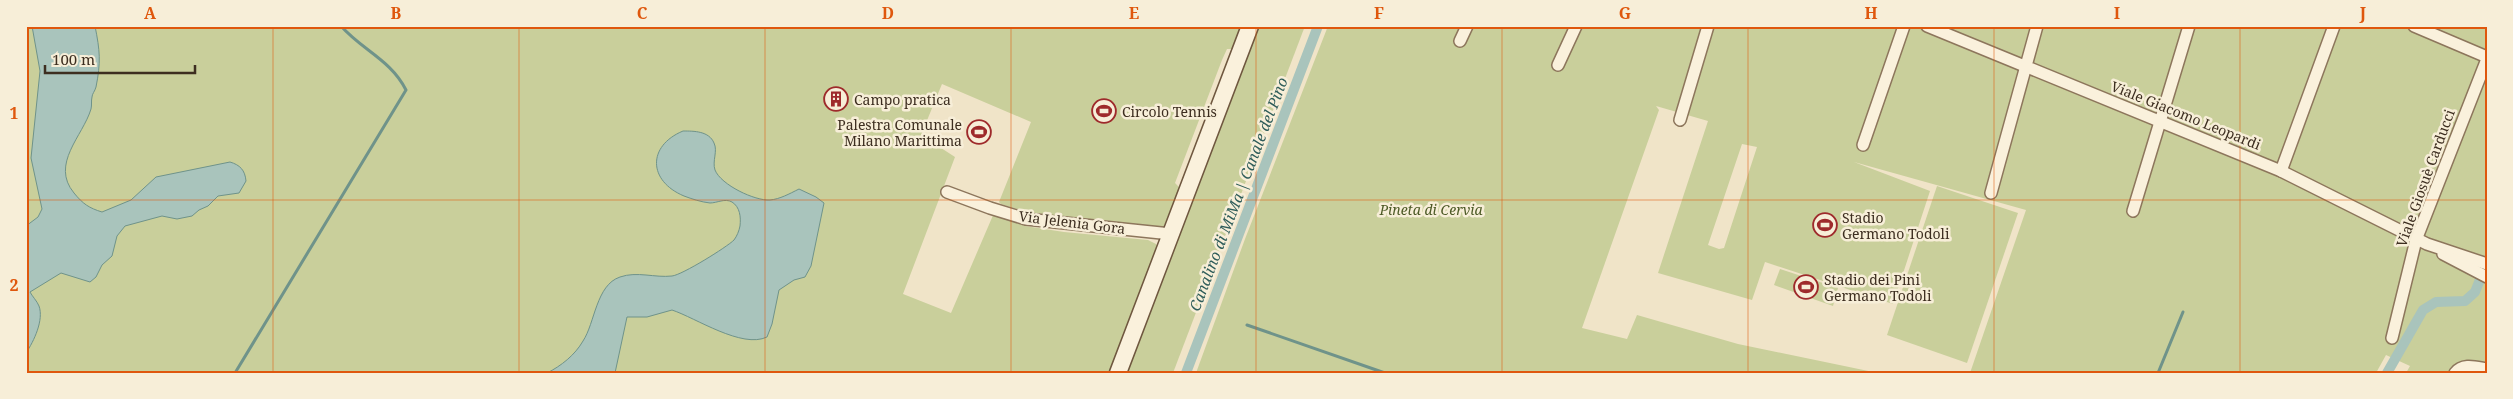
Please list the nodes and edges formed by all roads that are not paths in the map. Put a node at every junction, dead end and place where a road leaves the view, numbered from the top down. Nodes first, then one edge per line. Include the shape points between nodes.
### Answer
1 (1250, 26) edge
2 (1467, 26) edge
3 (1576, 26) edge
4 (1708, 26) edge
5 (1904, 26) edge
6 (1927, 26) edge
7 (2038, 26) edge
8 (2190, 26) edge
9 (2334, 26) edge
10 (2414, 26) edge
11 (1460, 41) dead end
12 (2487, 58) edge
13 (1558, 65) dead end
14 (2025, 66) junction
15 (1680, 120) dead end
16 (2161, 120) junction
17 (1863, 145) dead end
18 (2281, 171) junction
19 (947, 192) dead end
20 (1991, 193) dead end
21 (2133, 212) dead end
22 (1171, 234) junction
23 (2421, 242) junction
24 (2482, 262) edge
25 (2487, 277) edge
26 (2392, 338) dead end
27 (2487, 369) edge
28 (1118, 373) edge
29 (2455, 373) edge

1 - 22 street
2 - 11 street
3 - 13 street
4 - 15 street
5 - 17 street
6 - 14 street, Viale Giacomo Leopardi
7 - 14 street
8 - 16 street
9 - 18 street
10 - 12 street
12 - 23 street, Viale Giosuè Carducci
14 - 16 street, Viale Giacomo Leopardi
14 - 20 street
16 - 18 street, Viale Giacomo Leopardi
16 - 21 street
18 - 23 street, Viale Giacomo Leopardi
19 - 22 street, Via Jelenia Gora via 1026,219
22 - 28 street
23 - 24 street, Viale Giacomo Leopardi
23 - 25 street, Viale Giacomo Leopardi
23 - 26 street, Viale Giosuè Carducci
27 - 29 street via 2469,366 2459,368

